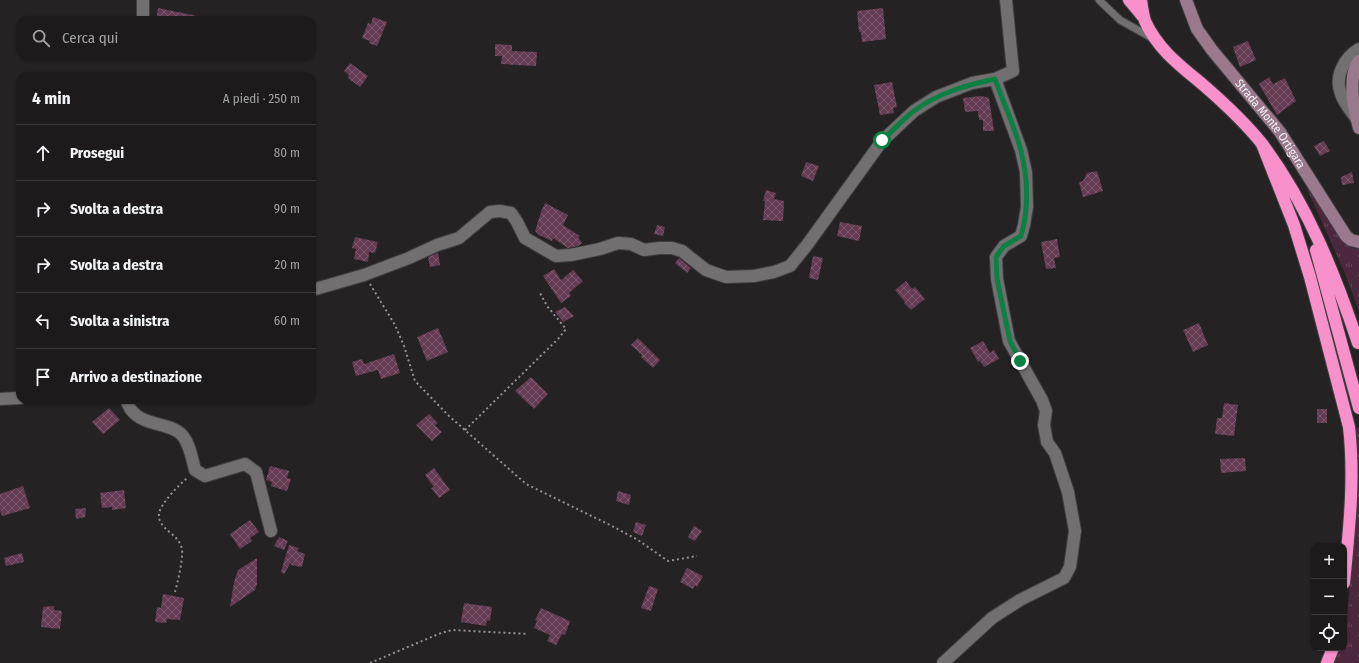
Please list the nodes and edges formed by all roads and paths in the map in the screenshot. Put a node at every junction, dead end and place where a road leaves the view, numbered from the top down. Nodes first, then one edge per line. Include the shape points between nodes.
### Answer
1 (143, 0) edge
2 (1006, 0) edge
3 (1099, 0) edge
4 (1129, 0) edge
5 (1141, 0) edge
6 (1186, 0) edge
7 (143, 16) edge
8 (1144, 19) junction
9 (1157, 40) junction
10 (1359, 49) edge
11 (1359, 61) edge
12 (995, 79) junction
13 (1358, 123) edge
14 (1262, 144) junction
15 (1305, 214) junction
16 (1359, 242) edge
17 (364, 274) junction
18 (316, 289) edge
19 (539, 291) dead end
20 (1358, 343) edge
21 (16, 398) edge
22 (0, 399) edge
23 (128, 404) edge
24 (1359, 408) edge
25 (465, 430) junction
26 (195, 470) junction
27 (271, 531) dead end
28 (697, 556) dead end
29 (1344, 579) edge
30 (175, 592) dead end
31 (528, 634) dead end
32 (1332, 651) edge
33 (370, 663) edge
34 (943, 663) edge
35 (1327, 663) edge

1 - 7 street
2 - 12 street via 1013,72
3 - 9 lane via 1120,20
4 - 8 highway
5 - 8 highway
6 - 16 main road, Strada Monte Ortigara via 1197,29 1212,50 1280,132 1346,236
8 - 9 highway
9 - 14 highway via 1173,60 1247,125
10 - 13 street via 1347,58 1339,79 1341,94
11 - 13 main road via 1353,73 1353,96
12 - 17 street via 972,83 936,97 914,111 882,140 790,266 774,272 726,277 706,270 682,251 672,248 644,250 631,244 618,243 572,255 556,256 524,238 511,213 500,211 490,212 459,238
12 - 34 street via 1021,150 1026,172 1027,207 1021,236 1004,246 996,257 997,279 1010,341 1046,411 1044,424 1047,442 1056,453 1068,492 1075,531 1070,567 1064,578 1020,600 992,618
14 - 15 highway via 1290,184
14 - 29 highway via 1296,232 1310,277 1349,427 1352,478
15 - 20 highway via 1336,279
15 - 24 highway
17 - 18 street
17 - 25 path via 395,325 415,381
19 - 25 path via 566,330
21 - 22 street
23 - 26 street via 142,419 181,434 187,442
25 - 28 path via 526,484 638,540 668,561
26 - 27 street via 205,476 245,464 256,472
26 - 30 path via 164,502 159,514 160,522 177,537 182,549
31 - 33 path via 452,630 441,632
32 - 35 highway

